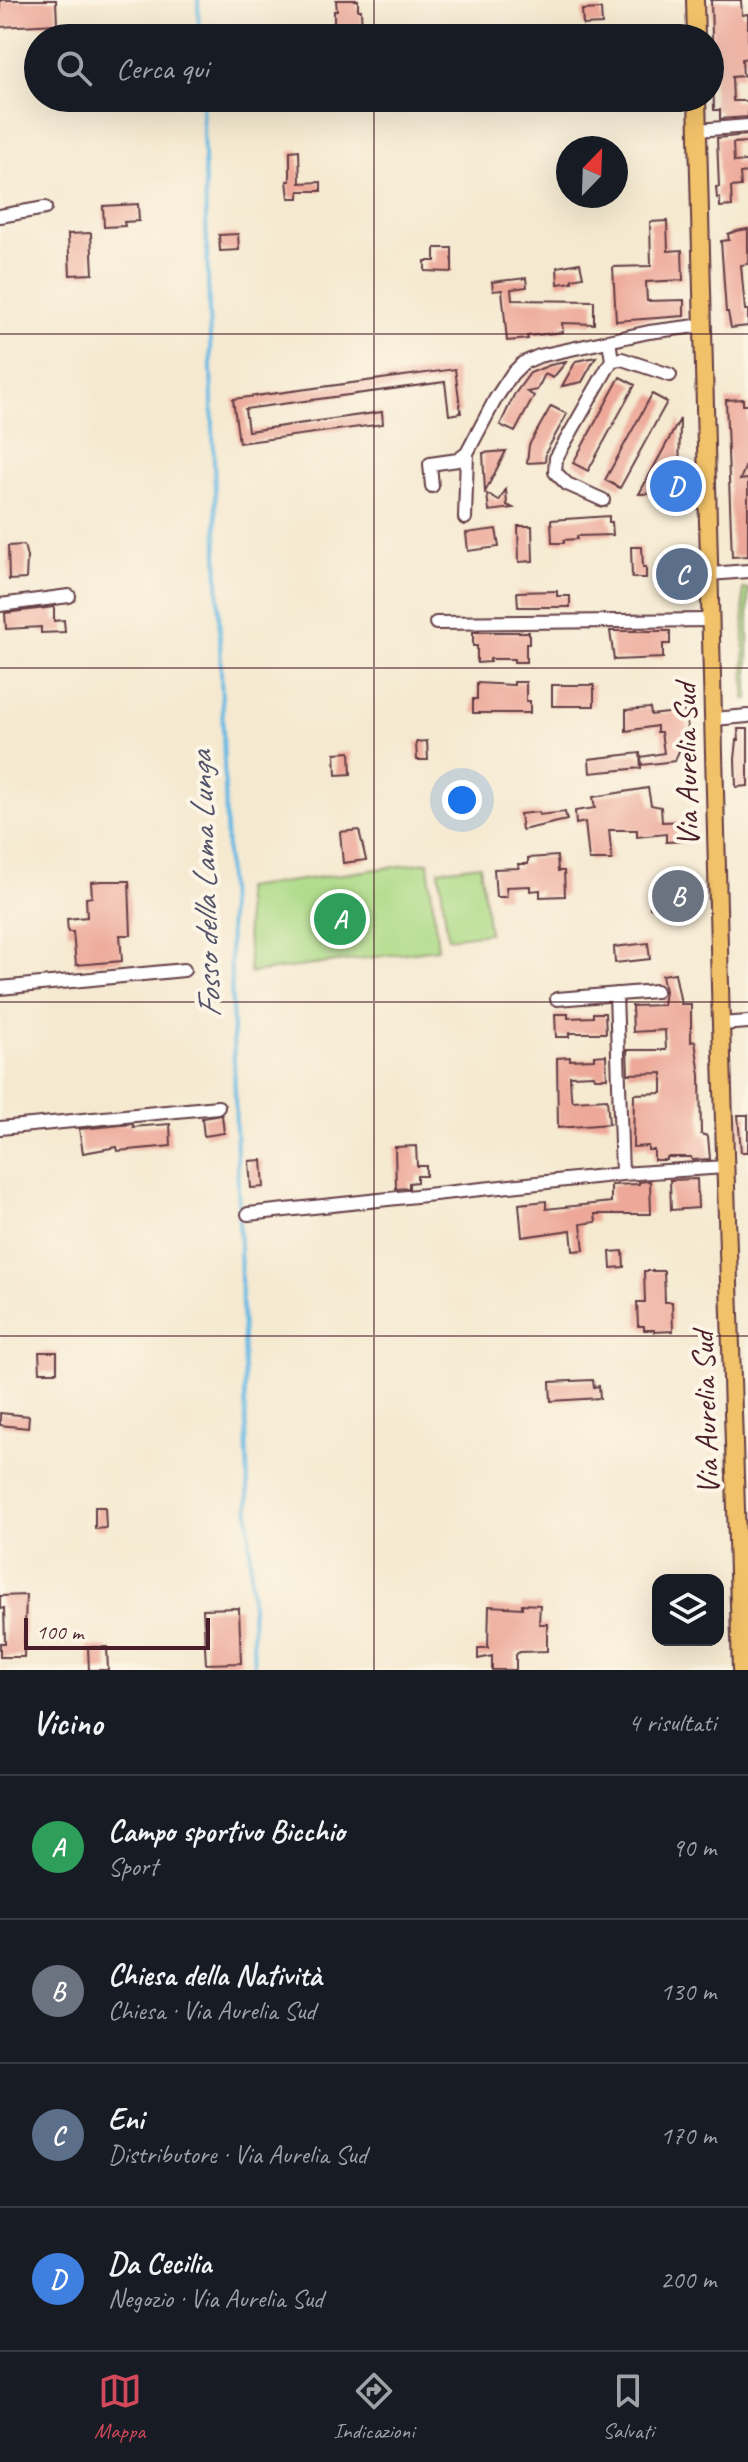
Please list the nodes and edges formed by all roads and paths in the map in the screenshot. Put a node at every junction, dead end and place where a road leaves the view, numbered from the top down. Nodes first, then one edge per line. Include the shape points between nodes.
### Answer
1 (695, 0) edge
2 (696, 24) edge
3 (697, 112) edge
4 (748, 126) edge
5 (698, 130) junction
6 (45, 208) dead end
7 (0, 216) edge
8 (704, 325) junction
9 (609, 341) junction
10 (612, 360) junction
11 (670, 375) dead end
12 (467, 453) junction
13 (432, 486) dead end
14 (603, 500) dead end
15 (465, 518) dead end
16 (748, 571) edge
17 (710, 574) junction
18 (69, 596) dead end
19 (0, 605) edge
20 (710, 620) junction
21 (436, 623) dead end
22 (748, 716) edge
23 (714, 719) junction
24 (184, 970) dead end
25 (0, 988) edge
26 (656, 991) dead end
27 (616, 994) junction
28 (557, 999) dead end
29 (748, 1022) edge
30 (721, 1024) junction
31 (218, 1107) dead end
32 (0, 1128) edge
33 (725, 1167) junction
34 (622, 1174) junction
35 (248, 1214) dead end
36 (741, 1670) edge

1 - 2 main road
3 - 5 main road, Via Aurelia Sud
4 - 5 street
5 - 8 main road, Via Aurelia Sud
6 - 7 street
8 - 9 street
8 - 17 main road, Via Aurelia Sud
9 - 10 street
9 - 12 street via 523,363 502,389
10 - 11 street
10 - 14 street via 556,458 555,472 567,484
12 - 13 street via 458,460 430,464
12 - 15 street
16 - 17 street
17 - 20 main road, Via Aurelia Sud
18 - 19 street
20 - 21 street
20 - 23 main road, Via Aurelia Sud
22 - 23 street
23 - 30 main road, Via Aurelia Sud
24 - 25 street
26 - 27 street
27 - 28 street
27 - 34 street
29 - 30 street
30 - 33 main road, Via Aurelia Sud
31 - 32 street
33 - 34 street
33 - 36 main road, Via Aurelia Sud
34 - 35 street

